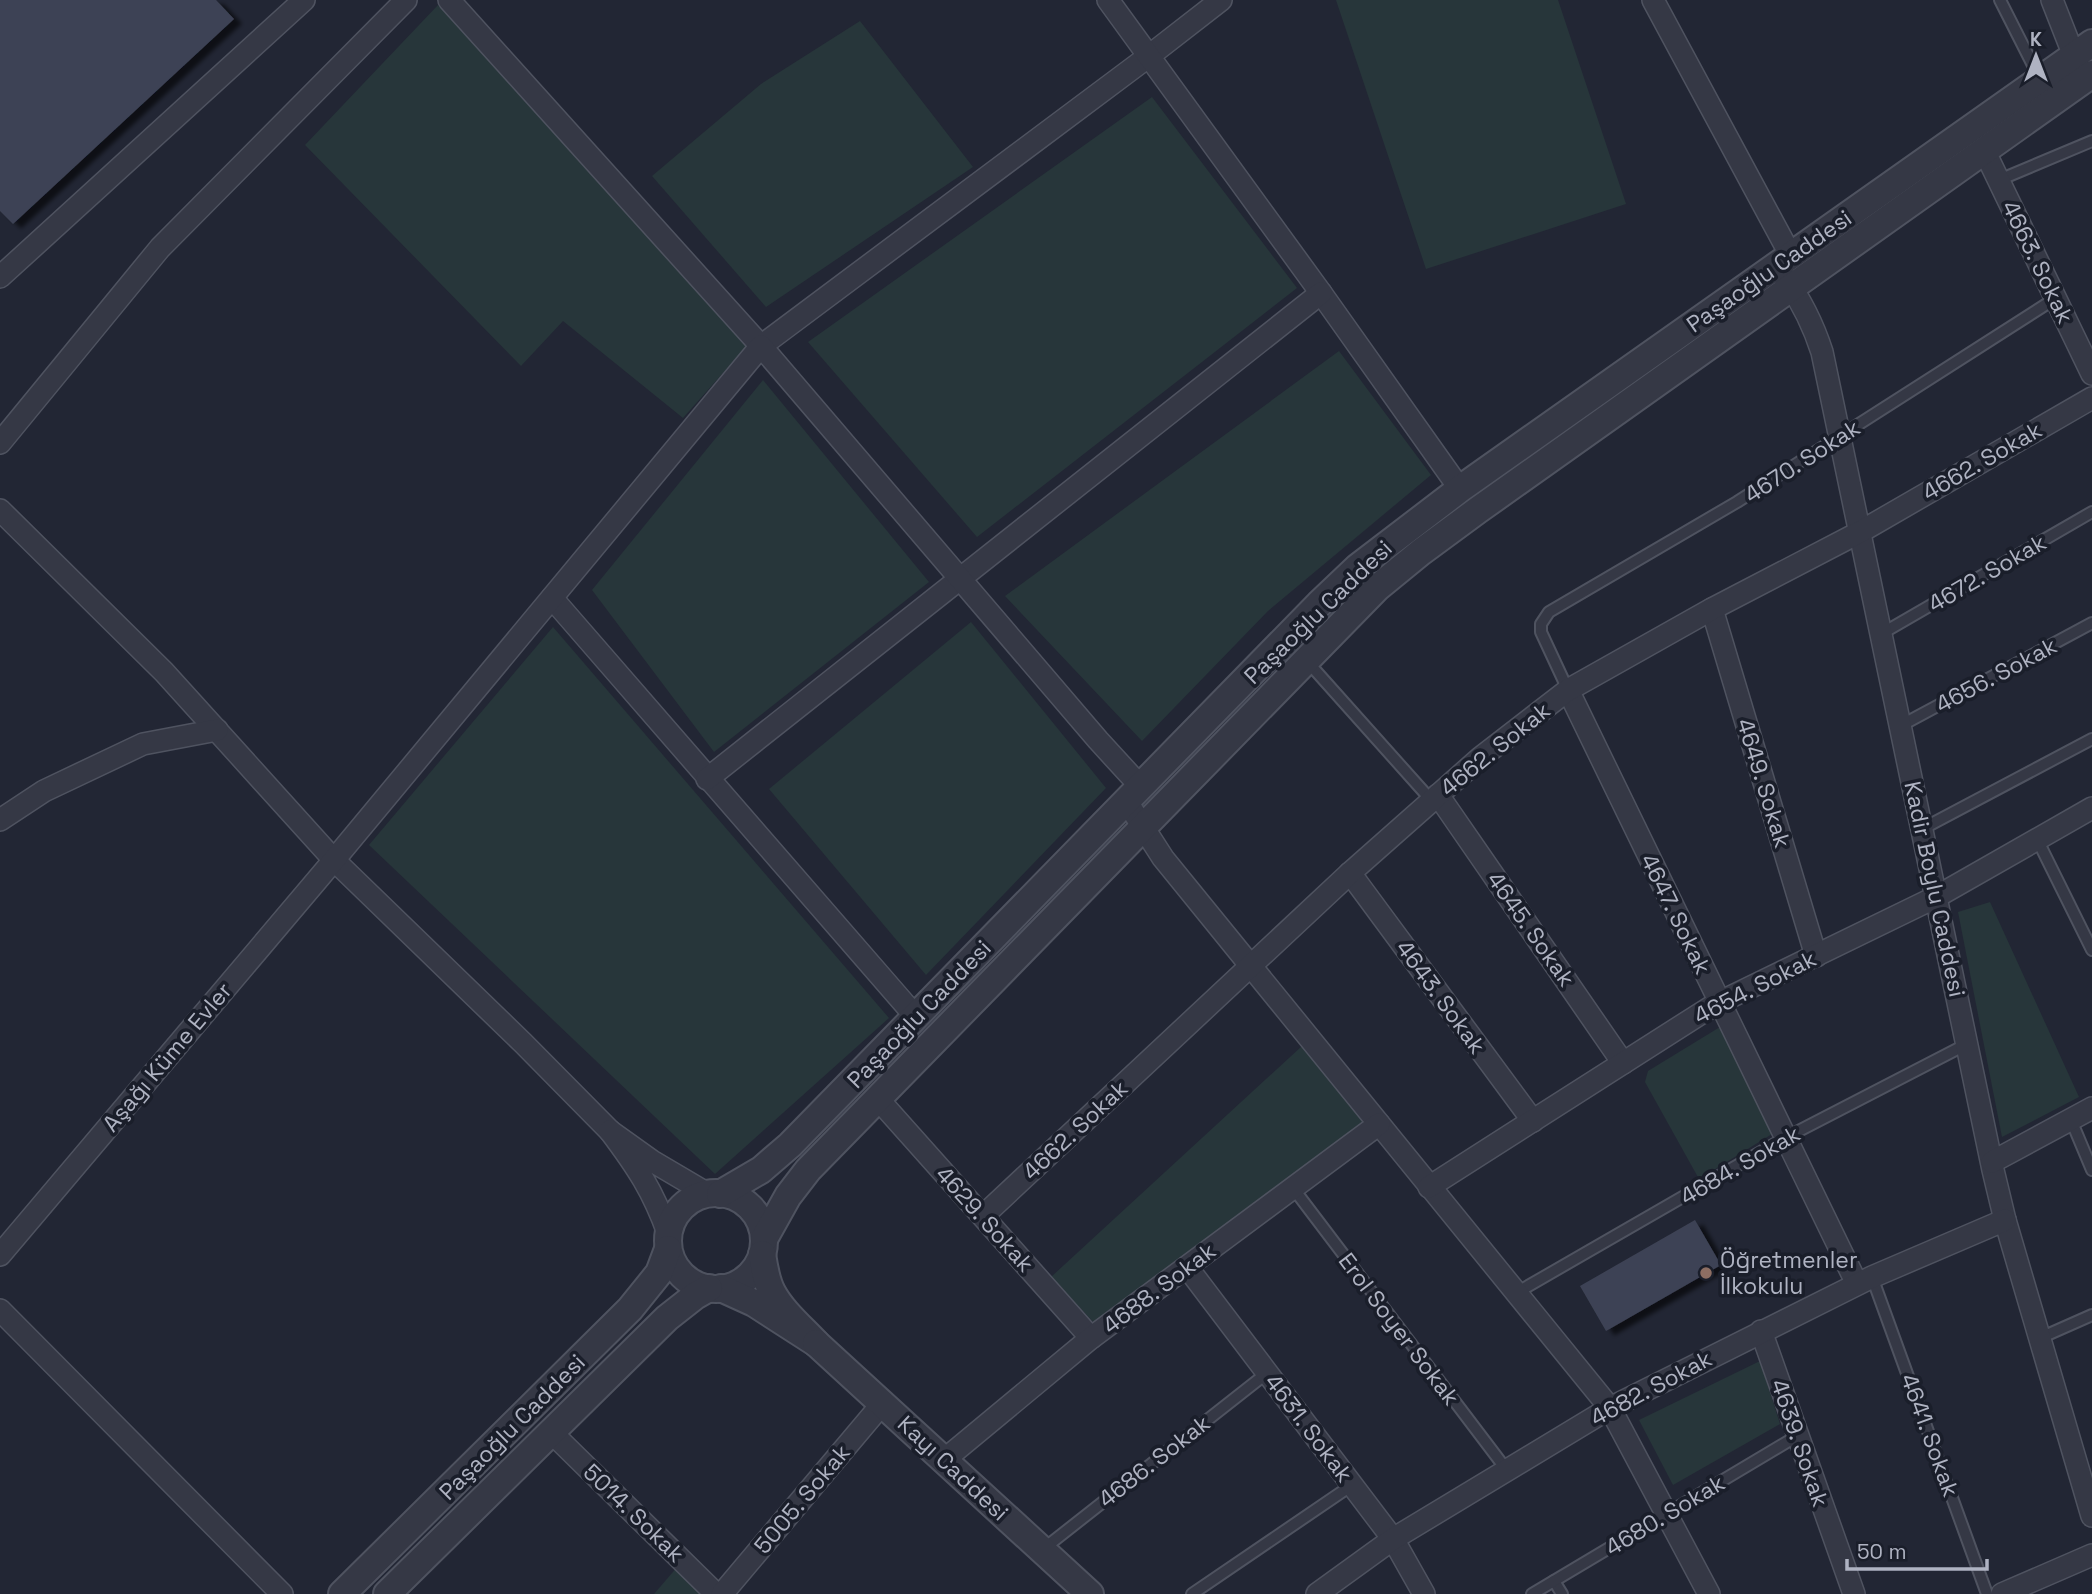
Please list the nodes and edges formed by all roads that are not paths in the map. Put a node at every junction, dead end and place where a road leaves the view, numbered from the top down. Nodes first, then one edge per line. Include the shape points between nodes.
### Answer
1 (303, 0) edge
2 (405, 0) edge
3 (449, 0) edge
4 (1108, 0) edge
5 (1220, 0) edge
6 (1653, 0) edge
7 (2000, 0) edge
8 (2052, 0) edge
9 (1149, 57) junction
10 (2086, 58) edge
11 (2041, 79) junction
12 (2092, 141) edge
13 (1984, 150) junction
14 (1999, 180) junction
15 (1784, 261) junction
16 (0, 277) edge
17 (1792, 287) junction
18 (1321, 293) junction
19 (2056, 298) junction
20 (761, 346) junction
21 (2092, 374) edge
22 (2092, 398) edge
23 (1840, 436) junction
24 (0, 443) edge
25 (1460, 489) junction
26 (0, 510) edge
27 (2092, 512) edge
28 (1860, 532) junction
29 (959, 579) junction
30 (552, 598) junction
31 (1712, 609) junction
32 (1544, 618) joint
33 (2092, 623) edge
34 (1881, 634) junction
35 (1306, 660) junction
36 (1568, 690) junction
37 (1900, 726) junction
38 (217, 730) junction
39 (2092, 739) edge
40 (708, 779) junction
41 (1134, 794) junction
42 (1435, 798) junction
43 (2092, 808) edge
44 (0, 820) edge
45 (1143, 828) junction
46 (1922, 829) junction
47 (2037, 839) junction
48 (334, 860) junction
49 (1350, 873) junction
50 (1936, 897) junction
51 (2092, 950) edge
52 (1815, 956) junction
53 (1251, 966) junction
54 (1719, 1002) junction
55 (916, 1017) junction
56 (1967, 1044) junction
57 (1623, 1063) junction
58 (878, 1099) junction
59 (2092, 1108) edge
60 (2071, 1120) junction
61 (1532, 1121) junction
62 (1379, 1124) junction
63 (610, 1131) junction
64 (1785, 1138) junction
65 (1992, 1162) junction
66 (2092, 1170) edge
67 (1429, 1187) junction
68 (1293, 1188) junction
69 (714, 1194) junction
70 (983, 1216) junction
71 (2005, 1220) junction
72 (668, 1241) junction
73 (763, 1247) junction
74 (0, 1255) edge
75 (1187, 1267) junction
76 (1864, 1280) junction
77 (715, 1288) junction
78 (1516, 1293) junction
79 (0, 1310) edge
80 (2092, 1315) edge
81 (1761, 1331) junction
82 (1091, 1338) junction
83 (2040, 1338) junction
84 (816, 1343) junction
85 (1267, 1373) junction
86 (882, 1404) junction
87 (1610, 1408) junction
88 (551, 1432) junction
89 (1797, 1436) junction
90 (944, 1460) junction
91 (1506, 1469) junction
92 (1352, 1485) junction
93 (1666, 1514) junction
94 (2092, 1516) edge
95 (1392, 1539) junction
96 (1042, 1550) junction
97 (2092, 1555) edge
98 (1554, 1581) junction
99 (282, 1594) edge
100 (345, 1594) edge
101 (387, 1594) edge
102 (716, 1594) edge
103 (722, 1594) edge
104 (1090, 1594) edge
105 (1192, 1594) edge
106 (1317, 1594) edge
107 (1424, 1594) edge
108 (1532, 1594) edge
109 (1562, 1594) edge
110 (1709, 1594) edge
111 (1854, 1594) edge
112 (1987, 1594) edge
113 (2002, 1594) edge

1 - 16 street
2 - 24 street via 160,248
3 - 20 street
4 - 9 street
5 - 9 street, Aşağı Küme Evler
6 - 15 street, Kadir Boylu Caddesi
7 - 11 lane
8 - 10 street
9 - 18 street
9 - 20 street, Aşağı Küme Evler
10 - 11 street, Paşaoğlu Caddesi
10 - 13 street, Paşaoğlu Caddesi
11 - 15 street, Paşaoğlu Caddesi
12 - 14 lane
13 - 14 street, 4663. Sokak
13 - 17 street, Paşaoğlu Caddesi
14 - 19 street, 4663. Sokak
15 - 17 street, Kadir Boylu Caddesi
15 - 25 street, Paşaoğlu Caddesi
17 - 23 street, Kadir Boylu Caddesi via 1813,324
17 - 35 street, Paşaoğlu Caddesi via 1421,552 1377,588
18 - 25 street
18 - 29 street
19 - 21 street, 4663. Sokak
19 - 23 lane, 4670. Sokak
20 - 29 street
20 - 30 street, Aşağı Küme Evler
22 - 28 street, 4662. Sokak
23 - 28 street, Kadir Boylu Caddesi
23 - 32 lane, 4670. Sokak
25 - 41 street, Paşaoğlu Caddesi via 1358,567
26 - 38 street
27 - 34 lane, 4672. Sokak
28 - 31 street, 4662. Sokak
28 - 34 street, Kadir Boylu Caddesi
29 - 40 street
29 - 41 street via 1098,740
30 - 40 street
30 - 48 street, Aşağı Küme Evler
31 - 36 street, 4662. Sokak
31 - 52 street, 4649. Sokak
32 - 36 lane, 4647. Sokak via 1541,632
33 - 37 lane, 4656. Sokak
34 - 37 street, Kadir Boylu Caddesi
35 - 42 lane, 4645. Sokak
35 - 45 street, Paşaoğlu Caddesi
36 - 42 street, 4662. Sokak
36 - 54 street, 4647. Sokak
37 - 46 street, Kadir Boylu Caddesi
38 - 44 street via 143,744 44,790
38 - 48 street
39 - 46 lane
40 - 55 street
41 - 45 street
41 - 55 street, Paşaoğlu Caddesi
42 - 49 street, 4662. Sokak
42 - 57 street, 4645. Sokak
43 - 47 street, 4654. Sokak
45 - 53 street
45 - 58 street, Paşaoğlu Caddesi
46 - 50 street, Kadir Boylu Caddesi
47 - 50 street, 4654. Sokak
47 - 51 lane
48 - 63 street
48 - 74 street, Aşağı Küme Evler
49 - 53 street, 4662. Sokak
49 - 61 street, 4643. Sokak
50 - 52 street, 4654. Sokak
50 - 56 street, Kadir Boylu Caddesi
52 - 54 street, 4654. Sokak
53 - 62 street
53 - 70 street, 4662. Sokak
54 - 57 street, 4654. Sokak
54 - 64 street, 4647. Sokak
55 - 69 street, Paşaoğlu Caddesi via 790,1145 761,1170
56 - 64 lane, 4684. Sokak
56 - 65 street, Kadir Boylu Caddesi
57 - 61 street, 4654. Sokak
58 - 70 street, 4629. Sokak
58 - 73 street, Paşaoğlu Caddesi via 796,1185 775,1215
59 - 60 street
60 - 65 street
60 - 66 lane
61 - 67 street, 4654. Sokak
62 - 67 street
62 - 68 street, 4688. Sokak
63 - 69 street via 652,1161
63 - 72 street via 656,1200
64 - 76 street, 4647. Sokak
64 - 78 lane, 4684. Sokak
65 - 71 street, Kadir Boylu Caddesi
67 - 78 street
68 - 75 street, 4688. Sokak
68 - 91 lane, Erol Soyer Sokak
69 - 72 street via 684,1205 674,1218
69 - 73 street via 742,1201 753,1211 761,1224
70 - 82 street, 4629. Sokak
71 - 76 street, 4682. Sokak
71 - 83 street, Kadir Boylu Caddesi
72 - 77 street via 674,1265 685,1278
72 - 100 street, Paşaoğlu Caddesi via 659,1273 631,1309
73 - 77 street via 756,1268 745,1279
73 - 84 street, Kayı Caddesi via 771,1292
75 - 82 street, 4688. Sokak
75 - 85 street, 4631. Sokak
76 - 81 street, 4682. Sokak
76 - 112 lane, 4641. Sokak
77 - 84 street, Kayı Caddesi via 754,1303
77 - 88 street, Paşaoğlu Caddesi via 695,1296 667,1318
78 - 87 street
79 - 99 street
80 - 83 lane
81 - 87 street, 4682. Sokak
81 - 89 street, 4639. Sokak
82 - 90 street, 4688. Sokak
83 - 94 street, Kadir Boylu Caddesi
84 - 86 street, Kayı Caddesi
85 - 92 street, 4631. Sokak
85 - 96 lane, 4686. Sokak
86 - 90 street, Kayı Caddesi
86 - 103 street, 5005. Sokak
87 - 91 street, 4682. Sokak
87 - 93 street
88 - 101 street, Paşaoğlu Caddesi
88 - 102 street, 5014. Sokak
89 - 93 lane, 4680. Sokak
89 - 111 street, 4639. Sokak
90 - 96 street, Kayı Caddesi
91 - 95 street, 4682. Sokak
92 - 95 street, 4631. Sokak
92 - 105 lane
93 - 98 lane, 4680. Sokak
93 - 110 street
95 - 106 street, 4682. Sokak
95 - 107 street, 4631. Sokak
96 - 104 street, Kayı Caddesi
97 - 113 street
98 - 108 lane, 4680. Sokak
98 - 109 lane

